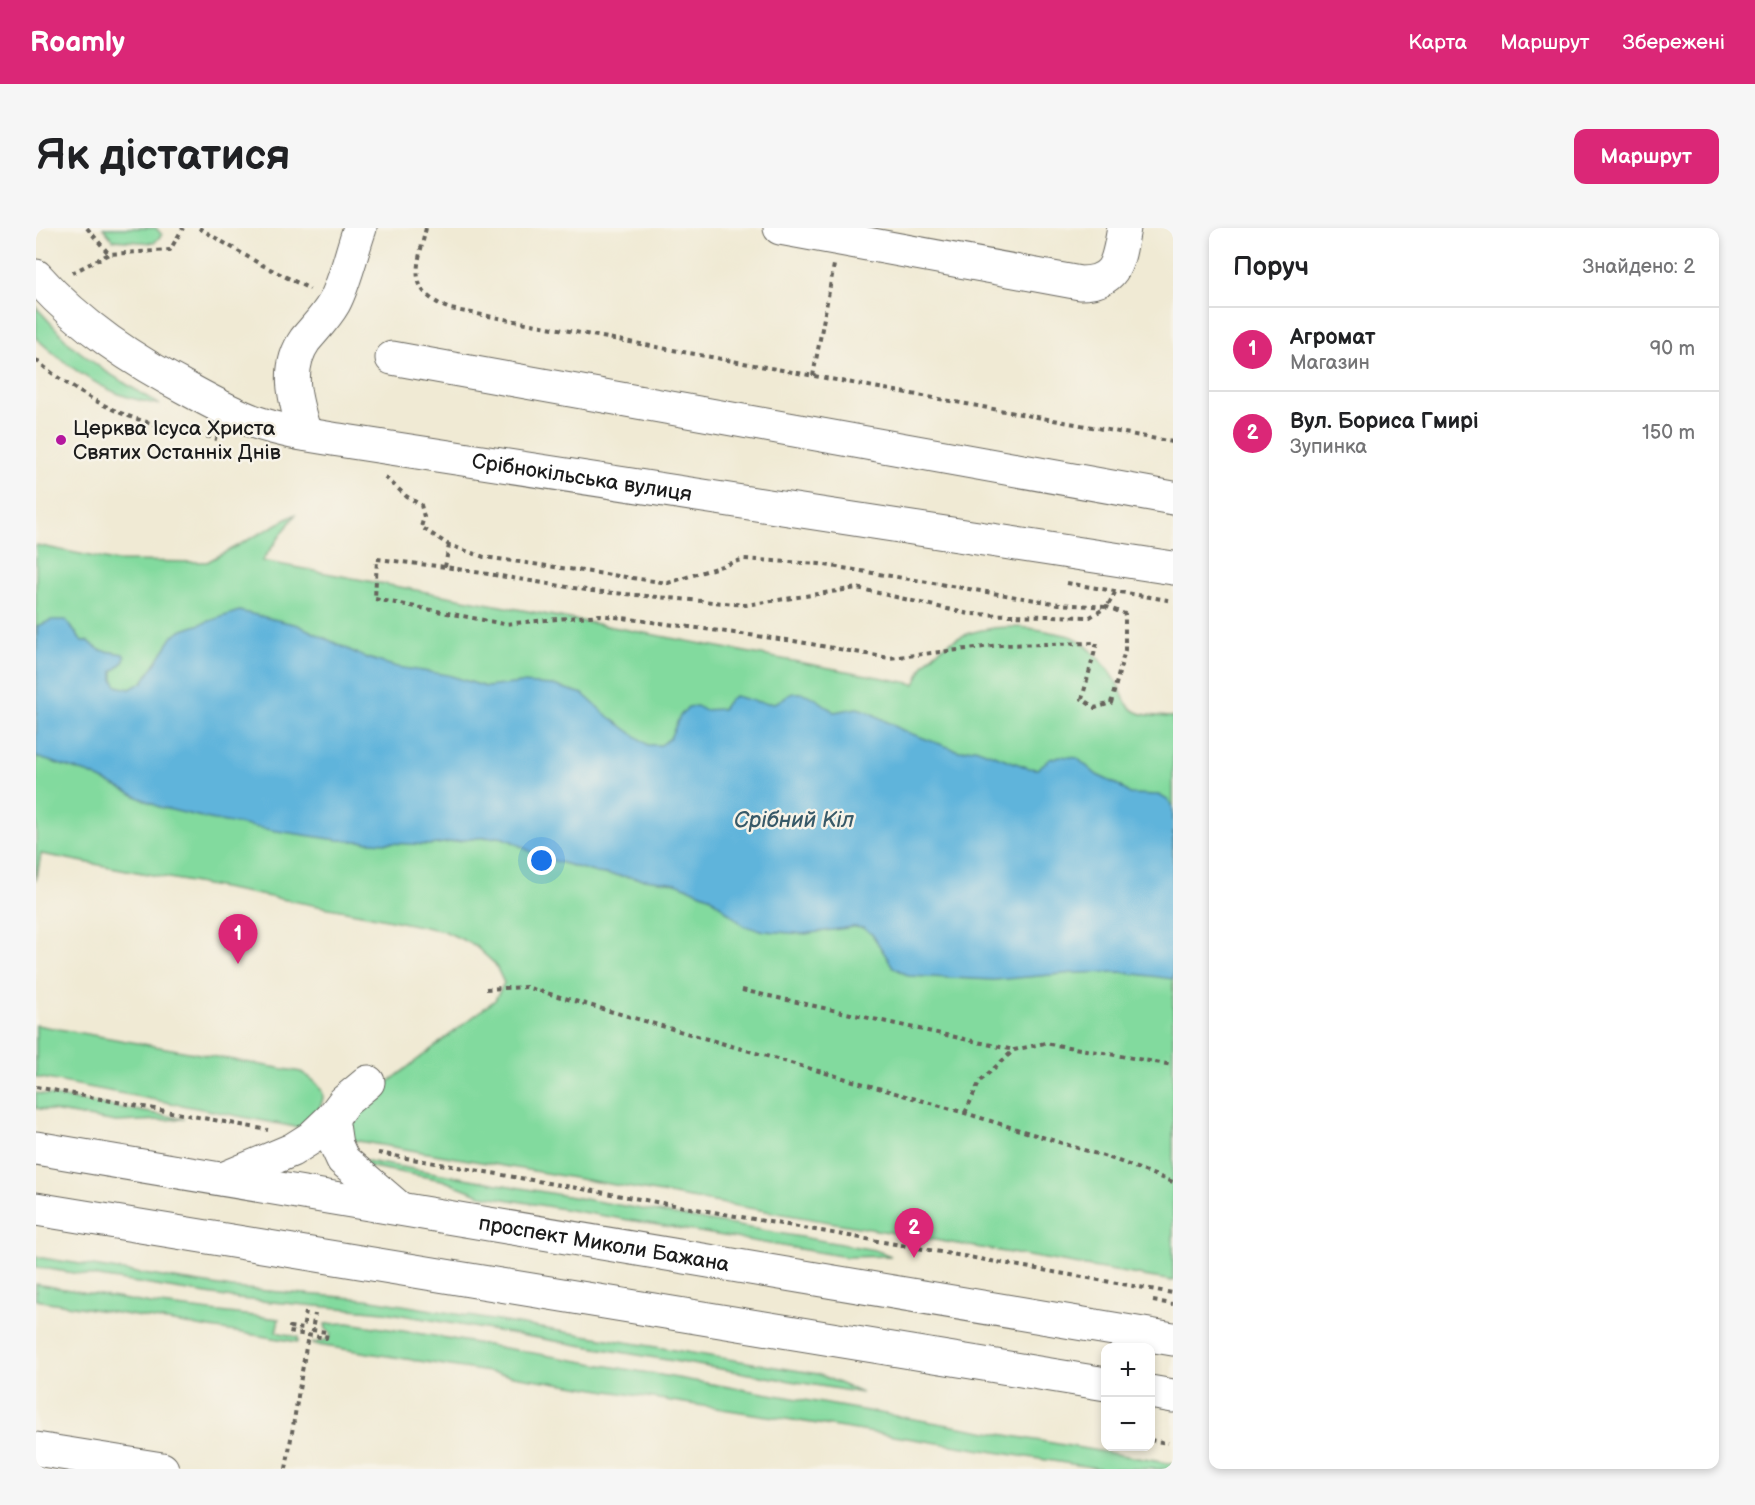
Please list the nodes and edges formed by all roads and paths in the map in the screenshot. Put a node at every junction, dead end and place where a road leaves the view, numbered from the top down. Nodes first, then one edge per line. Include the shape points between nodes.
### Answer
1 (87, 228) edge
2 (183, 228) edge
3 (199, 228) edge
4 (360, 228) edge
5 (426, 228) edge
6 (780, 228) edge
7 (1124, 228) edge
8 (838, 239) junction
9 (110, 254) junction
10 (41, 281) edge
11 (335, 301) junction
12 (392, 358) dead end
13 (813, 376) junction
14 (305, 434) junction
15 (1173, 442) edge
16 (378, 470) dead end
17 (1173, 498) edge
18 (449, 545) junction
19 (445, 567) junction
20 (1173, 568) edge
21 (1116, 591) dead end
22 (1107, 608) junction
23 (486, 989) dead end
24 (742, 990) dead end
25 (1014, 1050) junction
26 (1173, 1065) edge
27 (368, 1082) dead end
28 (36, 1087) edge
29 (965, 1113) junction
30 (326, 1134) junction
31 (36, 1148) edge
32 (223, 1179) junction
33 (1173, 1182) edge
34 (399, 1208) junction
35 (36, 1209) edge
36 (1173, 1293) edge
37 (1153, 1301) dead end
38 (1173, 1304) edge
39 (306, 1312) dead end
40 (315, 1314) dead end
41 (308, 1335) junction
42 (1173, 1339) edge
43 (1101, 1383) edge
44 (1155, 1393) edge
45 (1173, 1396) edge
46 (1155, 1441) edge
47 (1168, 1443) dead end
48 (36, 1449) edge
49 (162, 1469) edge
50 (286, 1469) edge

1 - 9 path
2 - 9 path via 170,250
3 - 11 path
4 - 11 main road
5 - 13 path via 418,281 434,302 450,309
6 - 8 main road
7 - 8 main road via 1113,269 1104,279 1092,283
8 - 13 path
9 - 10 path
10 - 14 main road, Срібнокільська вулиця via 72,314 155,372 255,422
11 - 14 main road via 305,341 294,367 295,398
12 - 17 main road
13 - 15 path
14 - 20 main road, Срібнокільська вулиця
16 - 18 path via 421,506 421,527
18 - 19 path
18 - 22 path via 484,557 668,583 744,559 819,564 1059,604
19 - 22 path via 592,591 746,605 856,588 969,614 1090,617
19 - 22 path via 377,559 375,599 504,624 600,615 889,658 1000,645 1097,643 1082,699 1095,708 1111,702 1125,650 1125,614
21 - 22 path
23 - 29 path via 526,987
24 - 25 path
25 - 26 path via 1045,1043
25 - 29 path via 980,1082
27 - 30 main road via 344,1102
28 - 30 path
29 - 33 path
30 - 32 main road
30 - 34 main road via 343,1160
30 - 36 path
31 - 32 main road, проспект Миколи Бажана
32 - 34 main road, проспект Миколи Бажана
34 - 42 main road, проспект Миколи Бажана
35 - 43 main road
37 - 38 path
39 - 41 path via 303,1329 290,1327 289,1332
40 - 41 path via 312,1330 327,1332 326,1338
41 - 50 path
44 - 45 main road
46 - 47 path
48 - 49 main road

